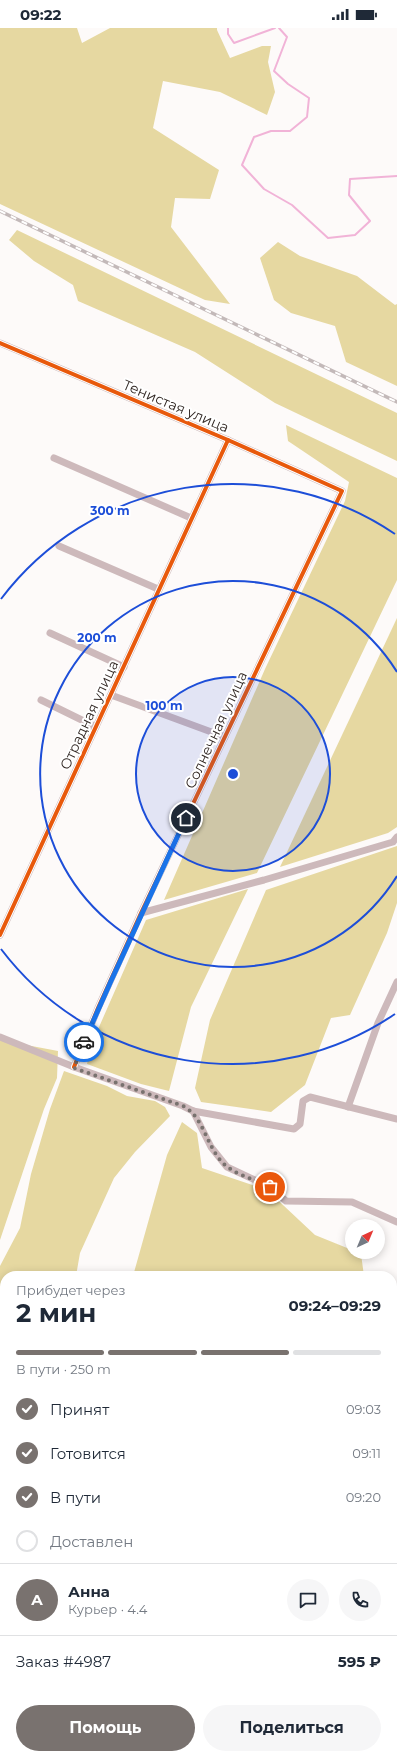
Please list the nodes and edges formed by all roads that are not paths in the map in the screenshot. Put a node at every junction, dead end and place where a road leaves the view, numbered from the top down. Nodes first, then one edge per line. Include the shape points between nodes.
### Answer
1 (0, 343) edge
2 (228, 440) junction
3 (54, 458) dead end
4 (342, 490) joint
5 (191, 518) junction
6 (59, 546) dead end
7 (158, 589) junction
8 (50, 633) dead end
9 (124, 667) junction
10 (111, 695) junction
11 (40, 700) dead end
12 (96, 727) junction
13 (225, 737) junction
14 (397, 837) edge
15 (141, 913) junction
16 (0, 935) edge
17 (397, 982) edge
18 (0, 1037) edge
19 (74, 1068) junction
20 (348, 1107) junction
21 (193, 1111) junction
22 (397, 1119) edge
23 (397, 1222) edge

1 - 2 street, Тенистая улица
2 - 4 street, Тенистая улица
2 - 5 street, Отрадная улица
3 - 5 street
4 - 13 street, Солнечная улица
5 - 7 street, Отрадная улица
6 - 7 street
7 - 9 street, Отрадная улица
8 - 9 street
9 - 10 street, Отрадная улица
10 - 12 street, Отрадная улица
10 - 13 street
11 - 12 street
12 - 16 street, Отрадная улица
13 - 15 street, Солнечная улица
14 - 15 street via 393,842 272,878
15 - 19 street, Солнечная улица
17 - 20 street via 378,1023
18 - 19 street
19 - 21 street
20 - 21 street via 310,1097 303,1101 300,1124 294,1129
20 - 22 street
21 - 23 street via 211,1147 227,1167 270,1187 286,1201 352,1202

